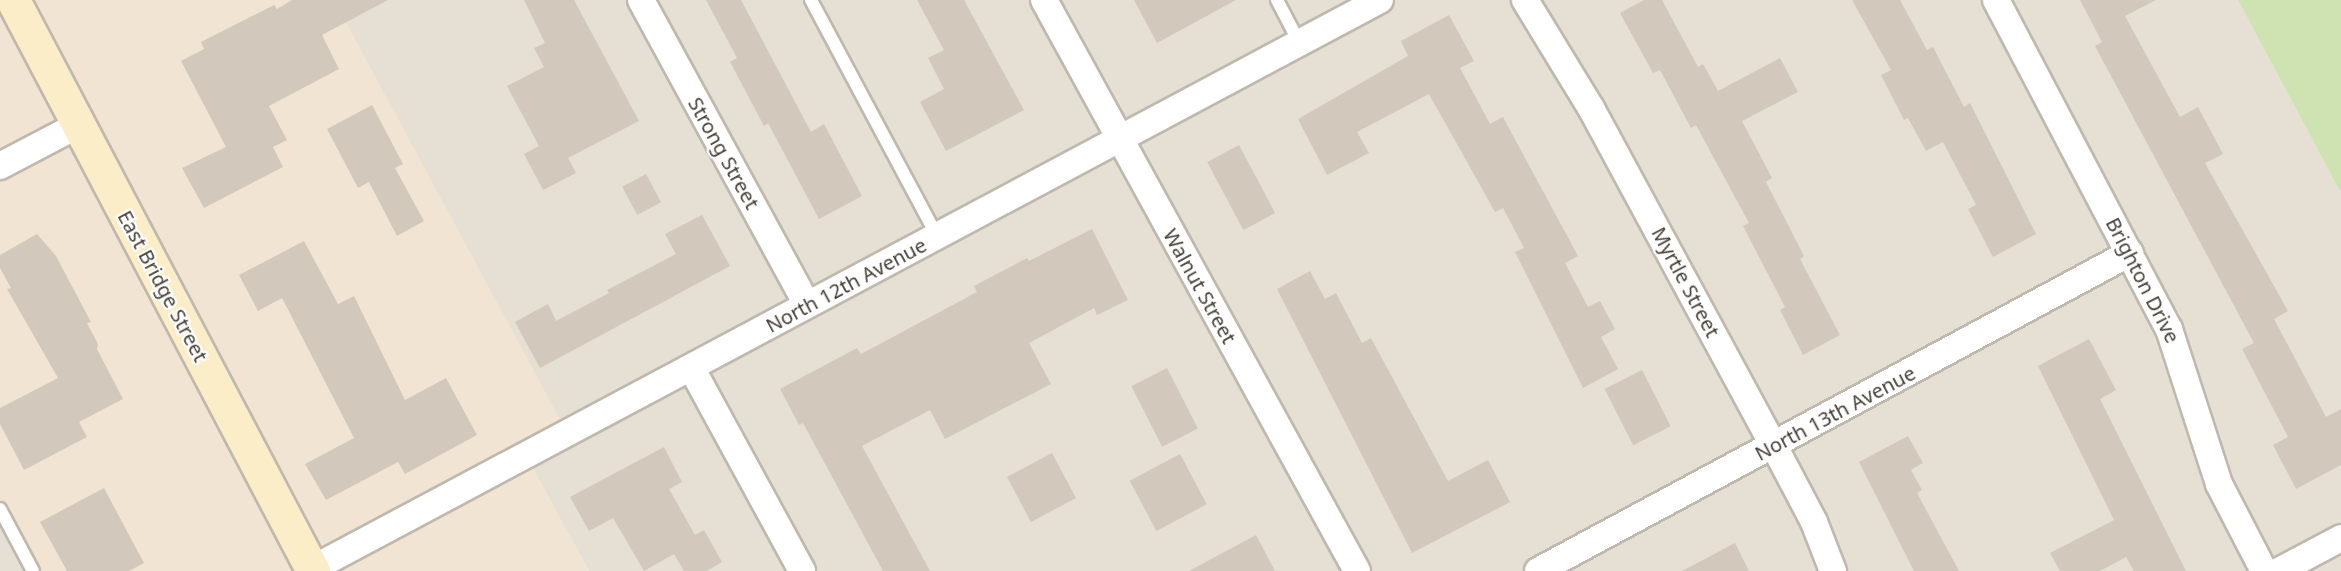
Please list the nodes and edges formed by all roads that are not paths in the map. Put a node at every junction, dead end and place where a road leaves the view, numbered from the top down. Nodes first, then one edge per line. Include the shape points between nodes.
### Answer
1 (13, 0) edge
2 (641, 0) edge
3 (811, 0) edge
4 (1044, 0) edge
5 (1277, 0) edge
6 (1380, 0) edge
7 (1525, 0) edge
8 (1996, 0) edge
9 (1299, 42) junction
10 (78, 125) junction
11 (1118, 137) junction
12 (0, 166) edge
13 (937, 236) junction
14 (2130, 253) junction
15 (807, 305) junction
16 (692, 369) junction
17 (1774, 446) junction
18 (0, 509) edge
19 (2341, 538) edge
20 (312, 570) edge
21 (33, 571) edge
22 (802, 571) edge
23 (1357, 571) edge
24 (1538, 571) edge
25 (1833, 571) edge
26 (2264, 571) edge
27 (2279, 571) edge

1 - 10 main road, East Bridge Street
2 - 15 street, Strong Street
3 - 13 lane
4 - 11 street, Walnut Street
5 - 9 lane
6 - 9 street, North 12th Avenue
7 - 17 street, Myrtle Street via 1591,108
8 - 14 street, Brighton Drive
9 - 11 street, North 12th Avenue
10 - 12 street
10 - 20 main road, East Bridge Street
11 - 13 street, North 12th Avenue
11 - 23 street, Walnut Street
13 - 15 street, North 12th Avenue
14 - 17 street, North 13th Avenue
14 - 26 street, Brighton Drive via 2180,357 2219,484
15 - 16 street, North 12th Avenue
16 - 20 street, North 12th Avenue
16 - 22 street
17 - 24 street, North 13th Avenue
17 - 25 street, Myrtle Street via 1814,522
18 - 21 lane
19 - 27 street

